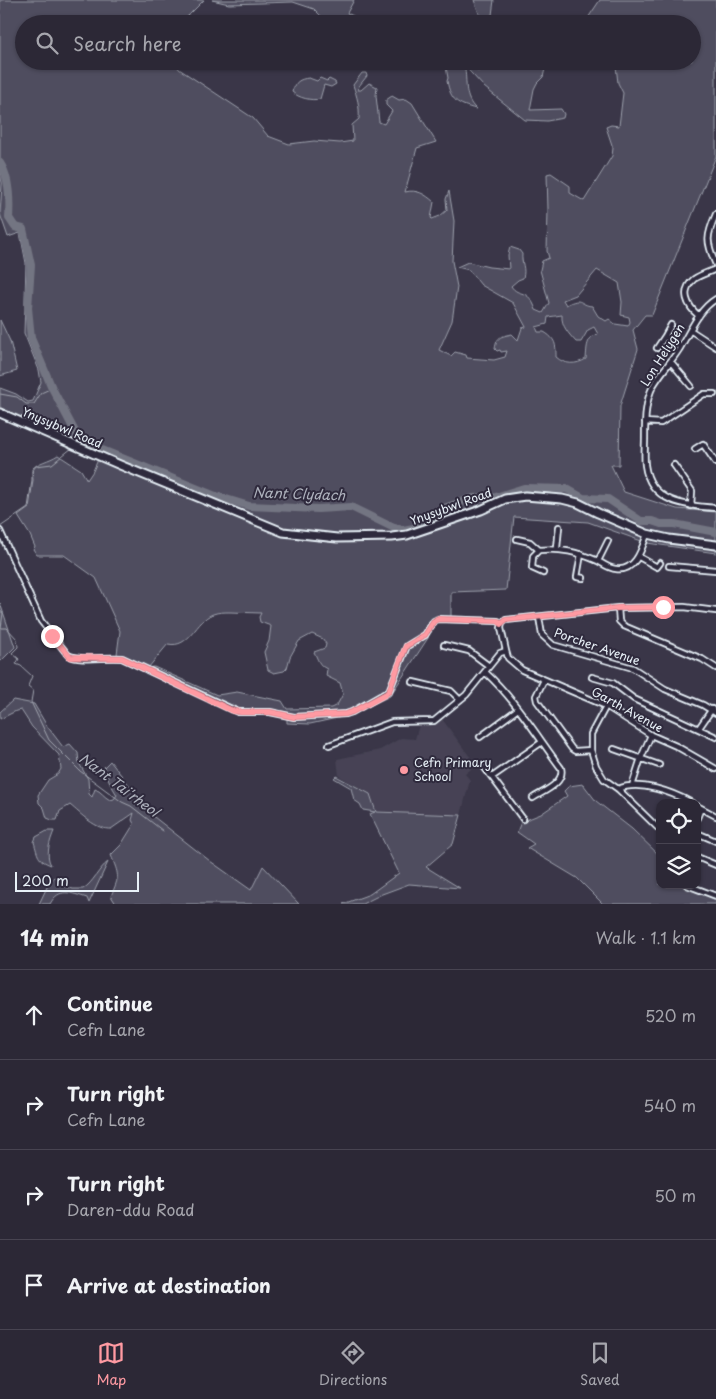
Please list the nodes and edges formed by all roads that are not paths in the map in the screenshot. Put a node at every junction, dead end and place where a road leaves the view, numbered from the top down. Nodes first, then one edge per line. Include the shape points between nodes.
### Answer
1 (716, 214) edge
2 (716, 265) edge
3 (716, 269) edge
4 (716, 299) edge
5 (699, 316) junction
6 (671, 325) dead end
7 (690, 330) junction
8 (665, 336) junction
9 (680, 347) junction
10 (716, 347) edge
11 (656, 348) dead end
12 (671, 362) junction
13 (691, 386) dead end
14 (714, 394) dead end
15 (0, 413) edge
16 (645, 422) junction
17 (695, 449) dead end
18 (716, 463) edge
19 (674, 465) dead end
20 (691, 506) junction
21 (716, 508) edge
22 (561, 529) dead end
23 (0, 531) edge
24 (648, 534) junction
25 (517, 539) dead end
26 (609, 544) dead end
27 (716, 545) edge
28 (557, 548) junction
29 (538, 550) junction
30 (581, 554) junction
31 (638, 556) junction
32 (598, 561) junction
33 (660, 563) dead end
34 (669, 566) dead end
35 (716, 570) edge
36 (543, 573) dead end
37 (583, 578) dead end
38 (618, 608) junction
39 (716, 611) edge
40 (539, 617) junction
41 (502, 624) junction
42 (444, 645) dead end
43 (506, 650) junction
44 (489, 666) junction
45 (716, 668) edge
46 (485, 672) junction
47 (592, 677) dead end
48 (544, 680) junction
49 (413, 682) dead end
50 (460, 700) junction
51 (606, 706) junction
52 (518, 709) junction
53 (714, 711) edge
54 (699, 728) junction
55 (651, 735) junction
56 (480, 737) dead end
57 (716, 737) edge
58 (542, 742) junction
59 (329, 745) dead end
60 (614, 749) dead end
61 (591, 750) junction
62 (641, 758) junction
63 (659, 765) dead end
64 (485, 768) dead end
65 (716, 770) edge
66 (492, 777) junction
67 (632, 786) junction
68 (618, 789) junction
69 (533, 798) dead end
70 (684, 799) edge
71 (701, 808) edge
72 (716, 816) edge
73 (523, 819) dead end
74 (656, 826) edge
75 (701, 835) edge
76 (716, 841) edge
77 (701, 859) edge
78 (716, 865) edge
79 (698, 889) edge
80 (716, 896) edge

1 - 2 street via 708,234
3 - 5 street via 694,280 687,289 686,299
4 - 5 street, Lon Helygen
5 - 7 street, Lon Helygen
6 - 8 street
7 - 9 street, Lon Helygen
7 - 10 street
8 - 9 street
8 - 11 street
9 - 12 street, Lon Helygen
12 - 13 street
12 - 16 street, Lon Helygen via 654,385 646,405
14 - 16 street via 704,394 661,423
15 - 24 main road, Ynysybwl Road via 283,532 337,538 406,535 505,499 525,496 562,498
16 - 20 street, Lon Helygen via 645,466 650,480 658,492 674,502
17 - 18 street via 703,444
19 - 20 street via 692,491
20 - 21 street, Lon Helygen
22 - 28 street
23 - 41 street via 41,621 70,657 122,658 238,712 270,712 294,717 352,712 386,694 406,646 425,635 434,621 498,621
24 - 27 main road, Ynysybwl Road
24 - 31 street
25 - 29 street via 530,542
26 - 32 street
28 - 29 street
28 - 30 street
29 - 36 street via 533,556 532,568
30 - 32 street
30 - 37 street via 577,577
31 - 32 street via 630,566 622,569 614,569
31 - 33 street via 657,567
34 - 35 street
38 - 39 street via 684,607
38 - 40 street
38 - 45 street via 619,620 624,626
40 - 41 street via 506,620
40 - 53 street, Porcher Avenue via 542,635 553,644 633,668 665,689
41 - 43 street
42 - 44 street via 469,651
43 - 44 street
43 - 48 street, Garth Avenue via 508,658 522,670
44 - 46 street
46 - 50 street
46 - 52 street
47 - 54 street via 613,683 634,699
48 - 51 street, Garth Avenue
48 - 61 street via 536,696 537,701 572,749
49 - 50 street via 451,691
50 - 59 street via 434,721 392,722
51 - 55 street, Garth Avenue
51 - 61 street via 592,734
52 - 56 street
52 - 58 street
53 - 54 street
54 - 57 street
55 - 62 street
55 - 65 street, Garth Avenue
58 - 66 street
58 - 69 street via 562,768 562,775
60 - 62 street
61 - 68 street via 601,775
62 - 63 street
62 - 67 street
64 - 66 street
66 - 73 street
67 - 68 street
67 - 70 street via 659,789
68 - 74 street
71 - 72 street
75 - 76 street
77 - 78 street
79 - 80 street

